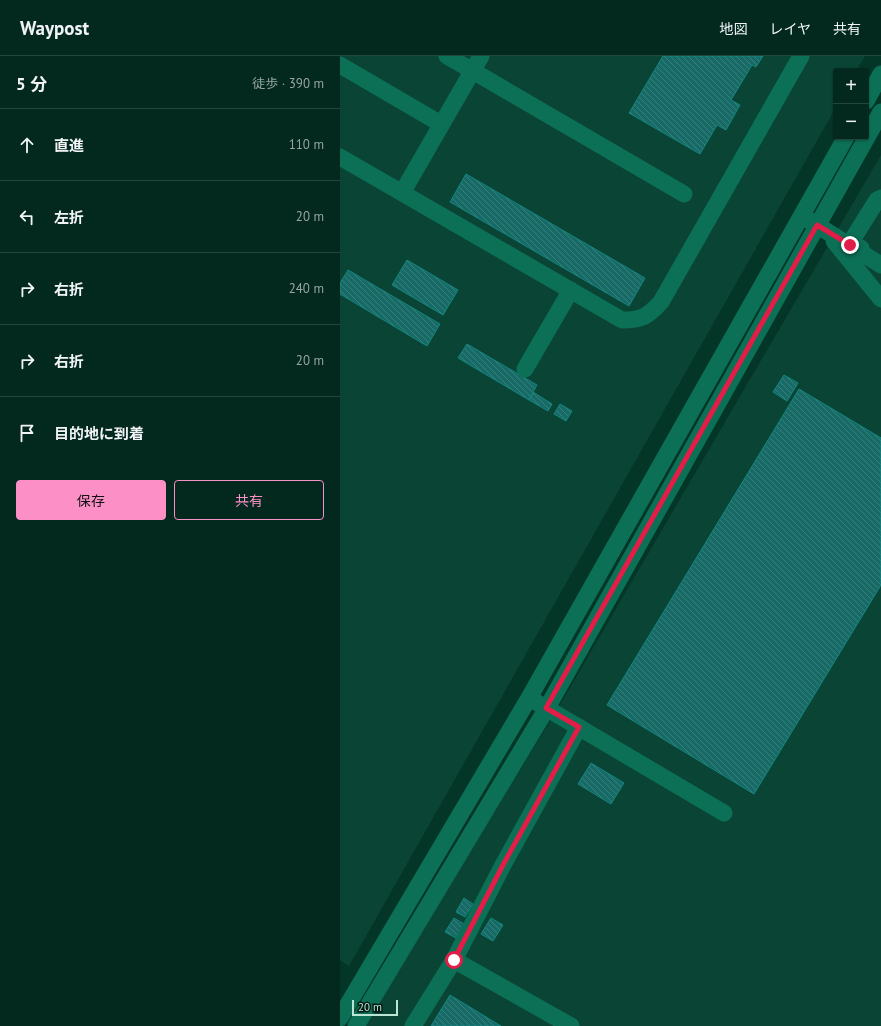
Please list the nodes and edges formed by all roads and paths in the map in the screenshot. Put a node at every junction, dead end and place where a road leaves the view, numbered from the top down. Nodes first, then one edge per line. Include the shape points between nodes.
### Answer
1 (447, 56) edge
2 (481, 56) edge
3 (801, 56) edge
4 (340, 65) edge
5 (472, 71) junction
6 (881, 74) edge
7 (869, 96) edge
8 (881, 112) edge
9 (442, 124) junction
10 (844, 140) edge
11 (340, 157) edge
12 (402, 193) junction
13 (684, 194) dead end
14 (881, 198) edge
15 (802, 216) junction
16 (822, 228) junction
17 (850, 245) junction
18 (881, 252) edge
19 (881, 264) edge
20 (571, 290) junction
21 (881, 299) edge
22 (525, 369) dead end
23 (529, 698) junction
24 (546, 708) junction
25 (579, 727) junction
26 (724, 813) dead end
27 (454, 960) junction
28 (340, 1018) edge
29 (356, 1026) edge
30 (413, 1026) edge
31 (571, 1026) edge

1 - 5 street
2 - 5 street
3 - 20 street via 661,302 651,313 637,320 622,320
4 - 9 street
5 - 9 street
5 - 13 street
6 - 7 street
8 - 16 street
9 - 12 street
10 - 15 street
11 - 12 street
12 - 20 street
14 - 17 street via 877,200
15 - 16 street
15 - 23 street
16 - 17 street
16 - 21 street
16 - 24 street
17 - 18 street
17 - 19 street
20 - 22 street
23 - 24 street
23 - 28 street
24 - 25 street
24 - 29 street
25 - 26 street
25 - 27 street
27 - 30 street
27 - 31 street

